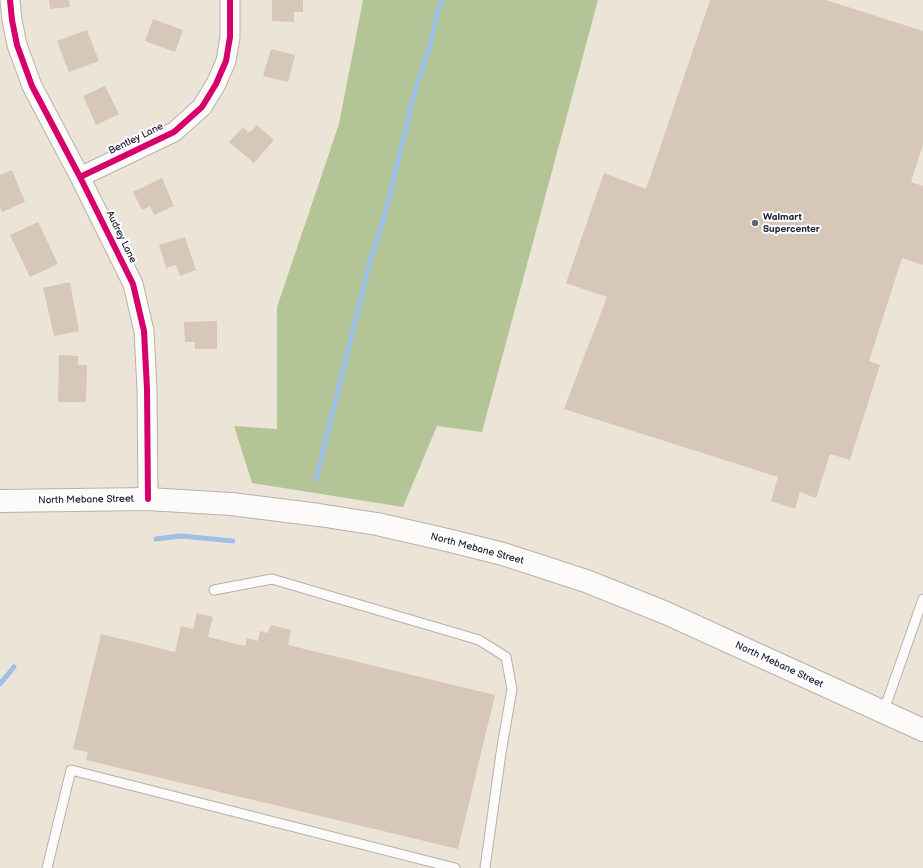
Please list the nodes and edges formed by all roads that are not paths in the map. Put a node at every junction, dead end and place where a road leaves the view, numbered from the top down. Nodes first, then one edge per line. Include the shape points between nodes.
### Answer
1 (10, 0) edge
2 (230, 0) edge
3 (80, 177) junction
4 (148, 499) junction
5 (0, 501) edge
6 (214, 590) dead end
7 (923, 599) edge
8 (883, 712) junction
9 (923, 730) edge
10 (47, 868) edge
11 (455, 868) edge
12 (485, 868) edge

1 - 3 street, Audrey Lane via 18,45 32,86
2 - 3 street, Bentley Lane via 230,37 226,61 202,107 174,132
3 - 4 street, Audrey Lane via 133,284 144,331
4 - 5 main road, North Mebane Street
4 - 8 main road, North Mebane Street via 231,504 378,524 503,554 586,581 666,613
6 - 12 lane via 272,579 480,640 506,657 512,689
7 - 8 lane
8 - 9 main road, North Mebane Street
10 - 11 lane via 72,770

